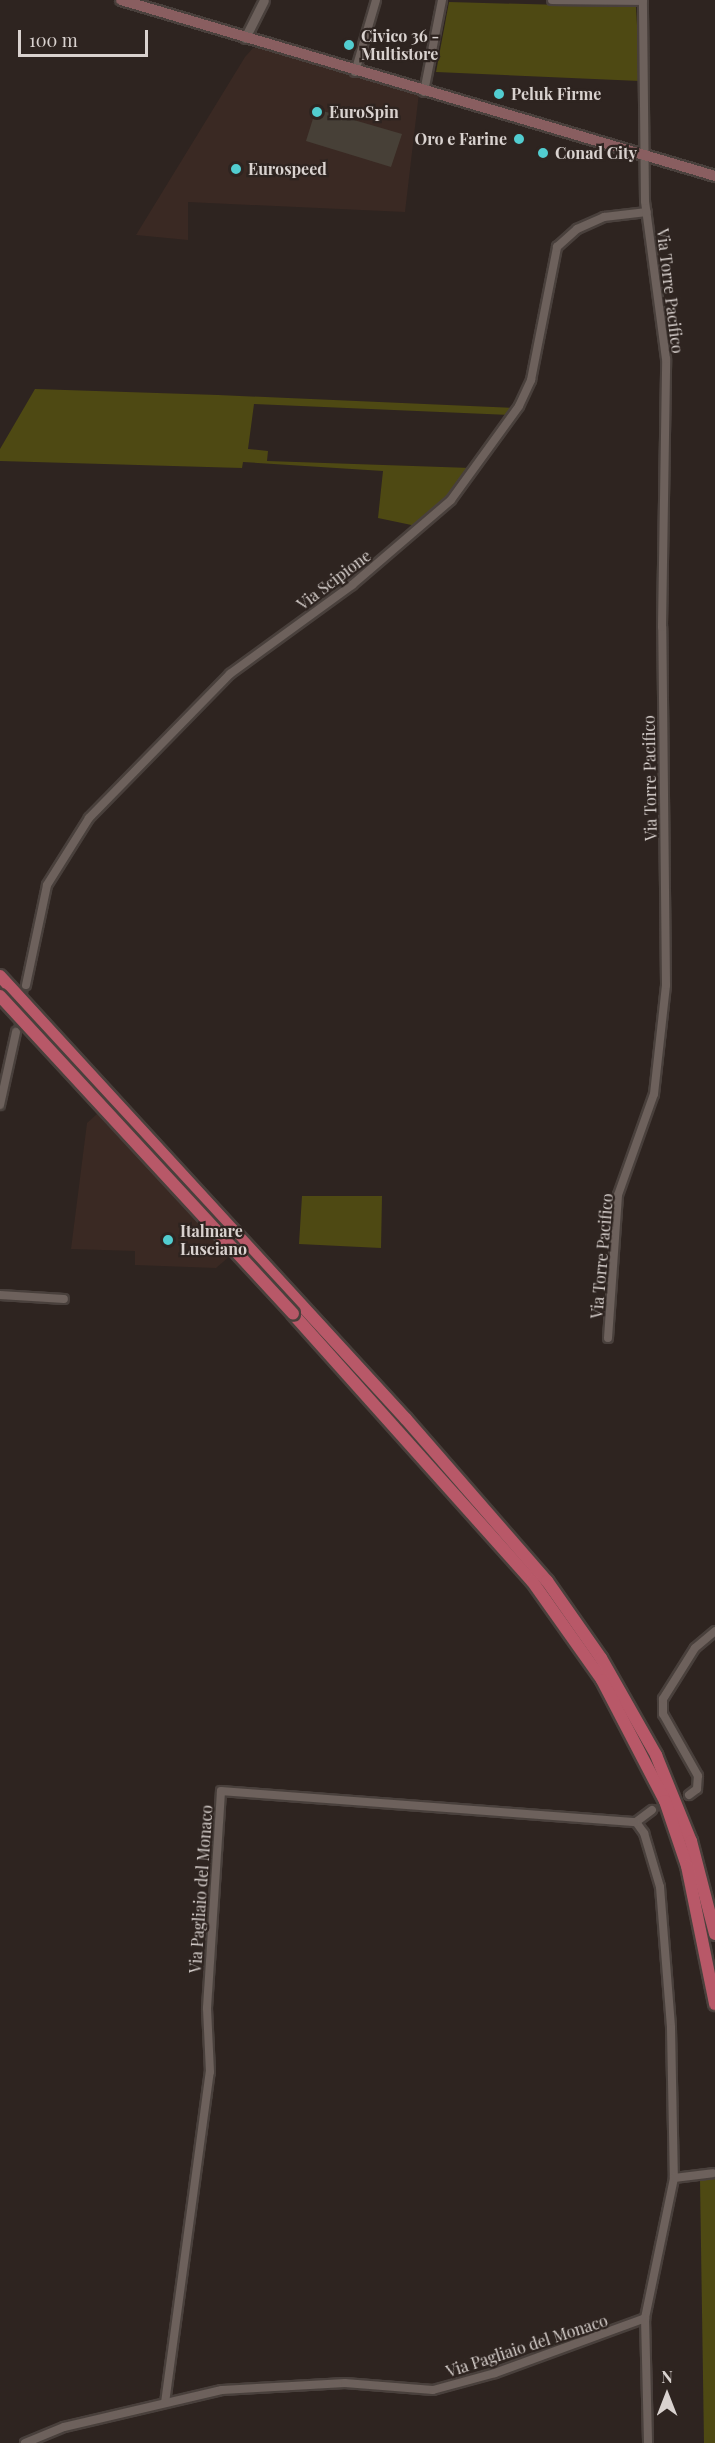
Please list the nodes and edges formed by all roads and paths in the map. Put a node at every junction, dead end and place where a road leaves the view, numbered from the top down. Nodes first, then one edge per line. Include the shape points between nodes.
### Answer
1 (121, 0) edge
2 (264, 0) edge
3 (376, 0) edge
4 (442, 0) edge
5 (552, 0) edge
6 (559, 0) edge
7 (643, 1) edge
8 (245, 38) junction
9 (356, 72) junction
10 (424, 92) junction
11 (646, 155) junction
12 (715, 176) edge
13 (647, 212) junction
14 (0, 976) edge
15 (26, 985) tunnel mouth
16 (0, 996) edge
17 (16, 1032) tunnel mouth
18 (0, 1105) edge
19 (0, 1294) edge
20 (64, 1299) dead end
21 (310, 1321) junction
22 (608, 1338) dead end
23 (715, 1631) edge
24 (689, 1795) dead end
25 (652, 1810) tunnel mouth
26 (636, 1822) junction
27 (715, 1934) edge
28 (715, 2004) edge
29 (713, 2173) dead end
30 (674, 2178) junction
31 (645, 2318) junction
32 (165, 2403) junction
33 (25, 2443) edge
34 (648, 2443) edge

1 - 8 main road
2 - 8 street
3 - 9 street
4 - 10 street
5 - 6 street
6 - 7 street
7 - 11 street
8 - 9 main road
9 - 10 main road
10 - 11 main road
11 - 12 main road
11 - 13 street, Via Torre Pacifico
13 - 15 street, Via Scipione via 604,217 577,229 557,247 531,380 519,406 451,500 352,585 230,674 88,818 47,885
13 - 22 street, Via Torre Pacifico via 651,278 666,359 662,627 666,985 654,1094 618,1196
14 - 21 highway
16 - 21 highway, bridge
17 - 18 street
19 - 20 street
21 - 27 highway via 481,1502 584,1631 635,1714 674,1793
21 - 28 highway via 532,1581 602,1680 665,1801 687,1866
23 - 24 street via 695,1648 663,1699 663,1714 698,1776 697,1789
25 - 26 street
26 - 30 street via 644,1833 660,1887 671,2028 669,2107
26 - 32 street, Via Pagliaio del Monaco via 221,1791 207,2008 210,2072
29 - 30 street
30 - 31 street
31 - 32 street, Via Pagliaio del Monaco via 495,2373 433,2390 345,2383 222,2390
31 - 34 street
32 - 33 street, Via Pagliaio del Monaco via 64,2427

